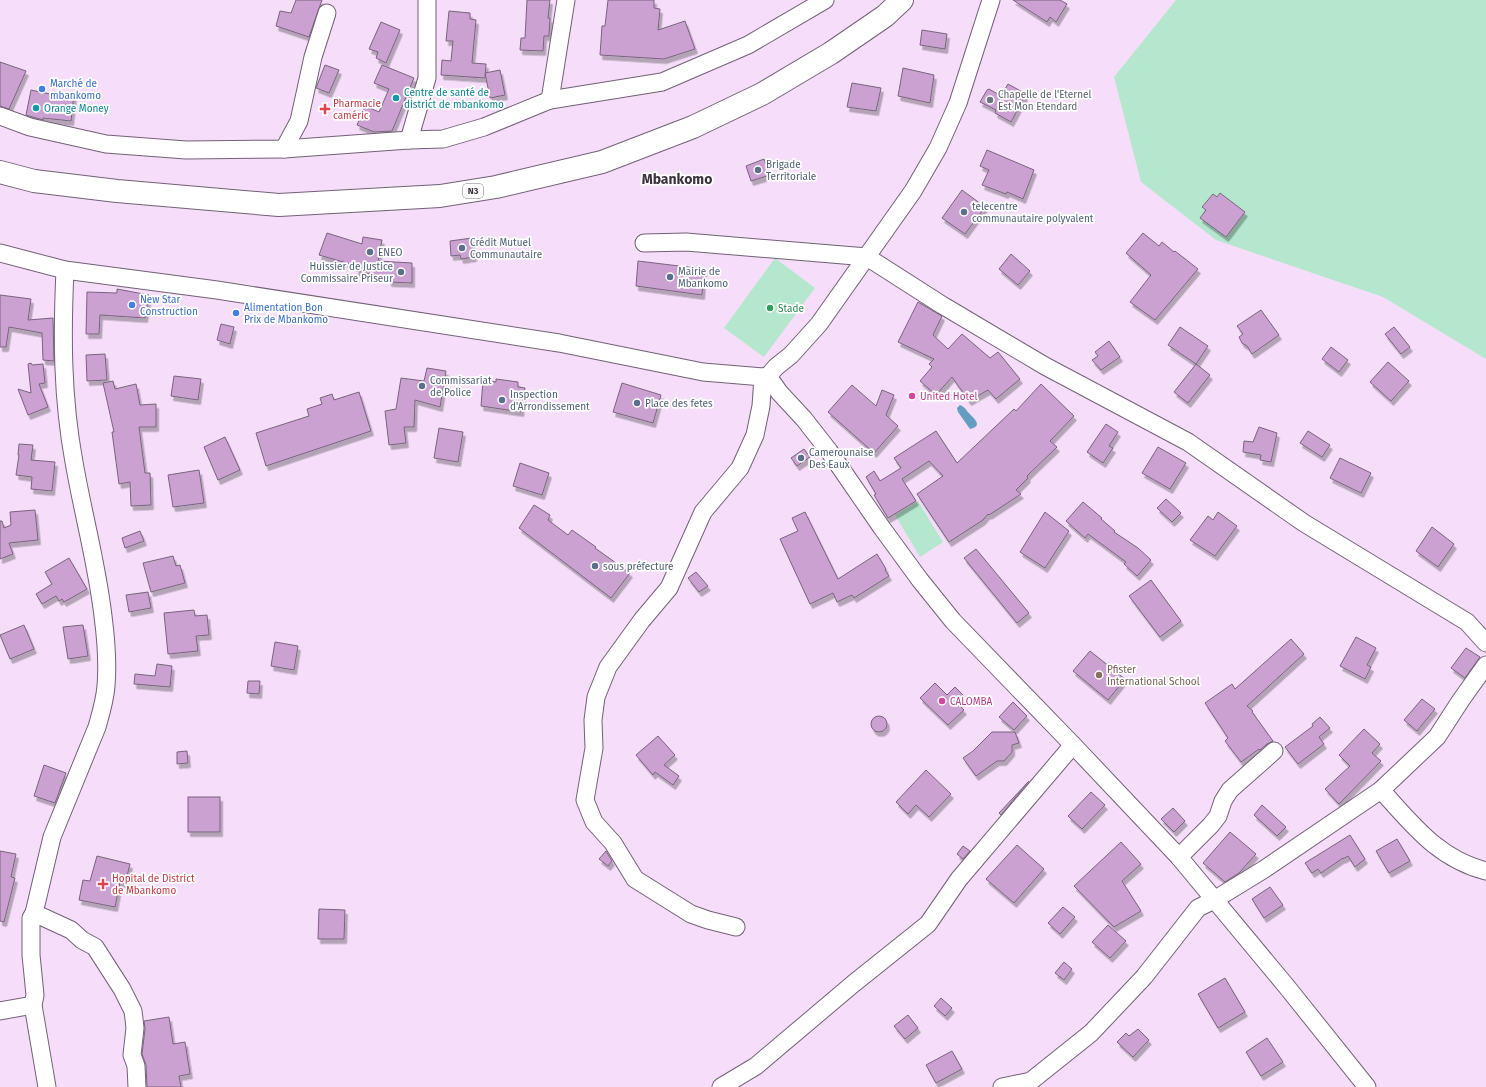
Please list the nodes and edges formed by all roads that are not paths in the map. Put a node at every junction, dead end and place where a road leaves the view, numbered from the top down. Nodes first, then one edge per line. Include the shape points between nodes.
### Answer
1 (427, 0) edge
2 (566, 0) edge
3 (825, 0) edge
4 (902, 0) edge
5 (991, 0) edge
6 (327, 13) dead end
7 (550, 100) junction
8 (0, 116) edge
9 (409, 140) junction
10 (284, 149) junction
11 (0, 172) edge
12 (644, 243) dead end
13 (0, 253) edge
14 (866, 256) junction
15 (65, 270) junction
16 (765, 376) junction
17 (1486, 642) edge
18 (1486, 665) edge
19 (1481, 681) edge
20 (1073, 745) junction
21 (1274, 751) dead end
22 (1381, 790) junction
23 (1179, 857) junction
24 (1486, 871) edge
25 (1214, 900) junction
26 (34, 913) junction
27 (736, 926) dead end
28 (33, 1005) junction
29 (0, 1011) edge
30 (47, 1087) edge
31 (137, 1087) edge
32 (721, 1087) edge
33 (1002, 1087) edge
34 (1367, 1087) edge

1 - 9 street via 427,78
2 - 7 street
3 - 7 street via 748,45 662,82
4 - 11 highway, N3 via 884,16 831,53 762,94 693,127 602,162 496,187 440,196 279,205 117,191 34,181
5 - 14 street via 958,103 938,148 913,191
6 - 10 street via 313,57 299,121
7 - 9 street via 484,127 443,139
8 - 10 street via 30,126 106,144 186,150
9 - 10 street
12 - 14 street via 686,242
13 - 15 street
14 - 16 street via 819,324 791,355
14 - 17 street via 1045,366 1188,442 1304,523 1467,622
15 - 16 street via 217,290 559,343 703,372
15 - 26 street via 62,325 66,405 74,462 99,582 107,647 106,686 97,727 52,837
16 - 20 street via 829,451 890,540 953,621
16 - 27 street via 755,434 740,468 703,512 669,588 608,667 596,697 593,720 594,748 586,800 594,822 613,843 635,879 691,914
18 - 19 street
19 - 22 street via 1437,737
20 - 23 street
20 - 32 street via 959,879 928,924 756,1066
21 - 23 street via 1230,790 1218,816
22 - 24 street via 1425,838 1440,850 1472,868
22 - 25 street
23 - 25 street
25 - 33 street via 1192,914 1144,977 1091,1034 1031,1081
25 - 34 street
26 - 28 street via 31,918 35,995
26 - 31 street via 71,930 95,947 122,990 133,1011 135,1028 132,1055 136,1066
28 - 29 street
28 - 30 street

